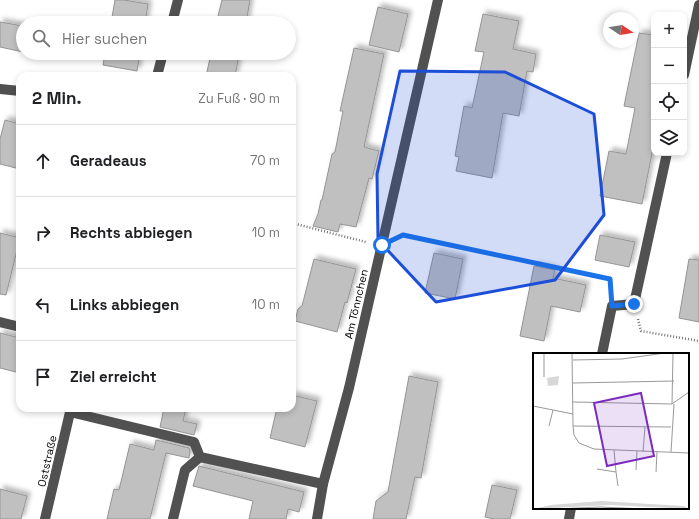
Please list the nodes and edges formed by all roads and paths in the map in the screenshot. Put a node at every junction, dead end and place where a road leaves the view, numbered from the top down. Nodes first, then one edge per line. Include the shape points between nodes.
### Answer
1 (178, 0) edge
2 (438, 0) edge
3 (699, 6) edge
4 (174, 16) edge
5 (161, 60) edge
6 (687, 61) edge
7 (158, 72) edge
8 (0, 89) edge
9 (16, 91) edge
10 (666, 156) edge
11 (296, 224) edge
12 (382, 245) junction
13 (634, 304) junction
14 (612, 306) junction
15 (0, 322) edge
16 (16, 326) edge
17 (699, 341) edge
18 (602, 353) edge
19 (71, 412) edge
20 (79, 412) edge
21 (200, 456) junction
22 (323, 484) junction
23 (572, 509) edge
24 (45, 519) edge
25 (173, 519) edge
26 (317, 519) edge
27 (569, 519) edge

1 - 4 street
2 - 12 street, Am Tönnchen
3 - 6 street
5 - 7 street
8 - 9 street
10 - 13 street
11 - 12 path
12 - 14 path via 403,235 610,279
12 - 22 street, Am Tönnchen via 349,388
13 - 14 street
13 - 17 path via 640,331
14 - 18 street
15 - 16 street
19 - 24 street, Oststraße
20 - 21 street via 194,442
21 - 22 street
21 - 25 street via 185,470
22 - 26 street, Am Tönnchen
23 - 27 street

